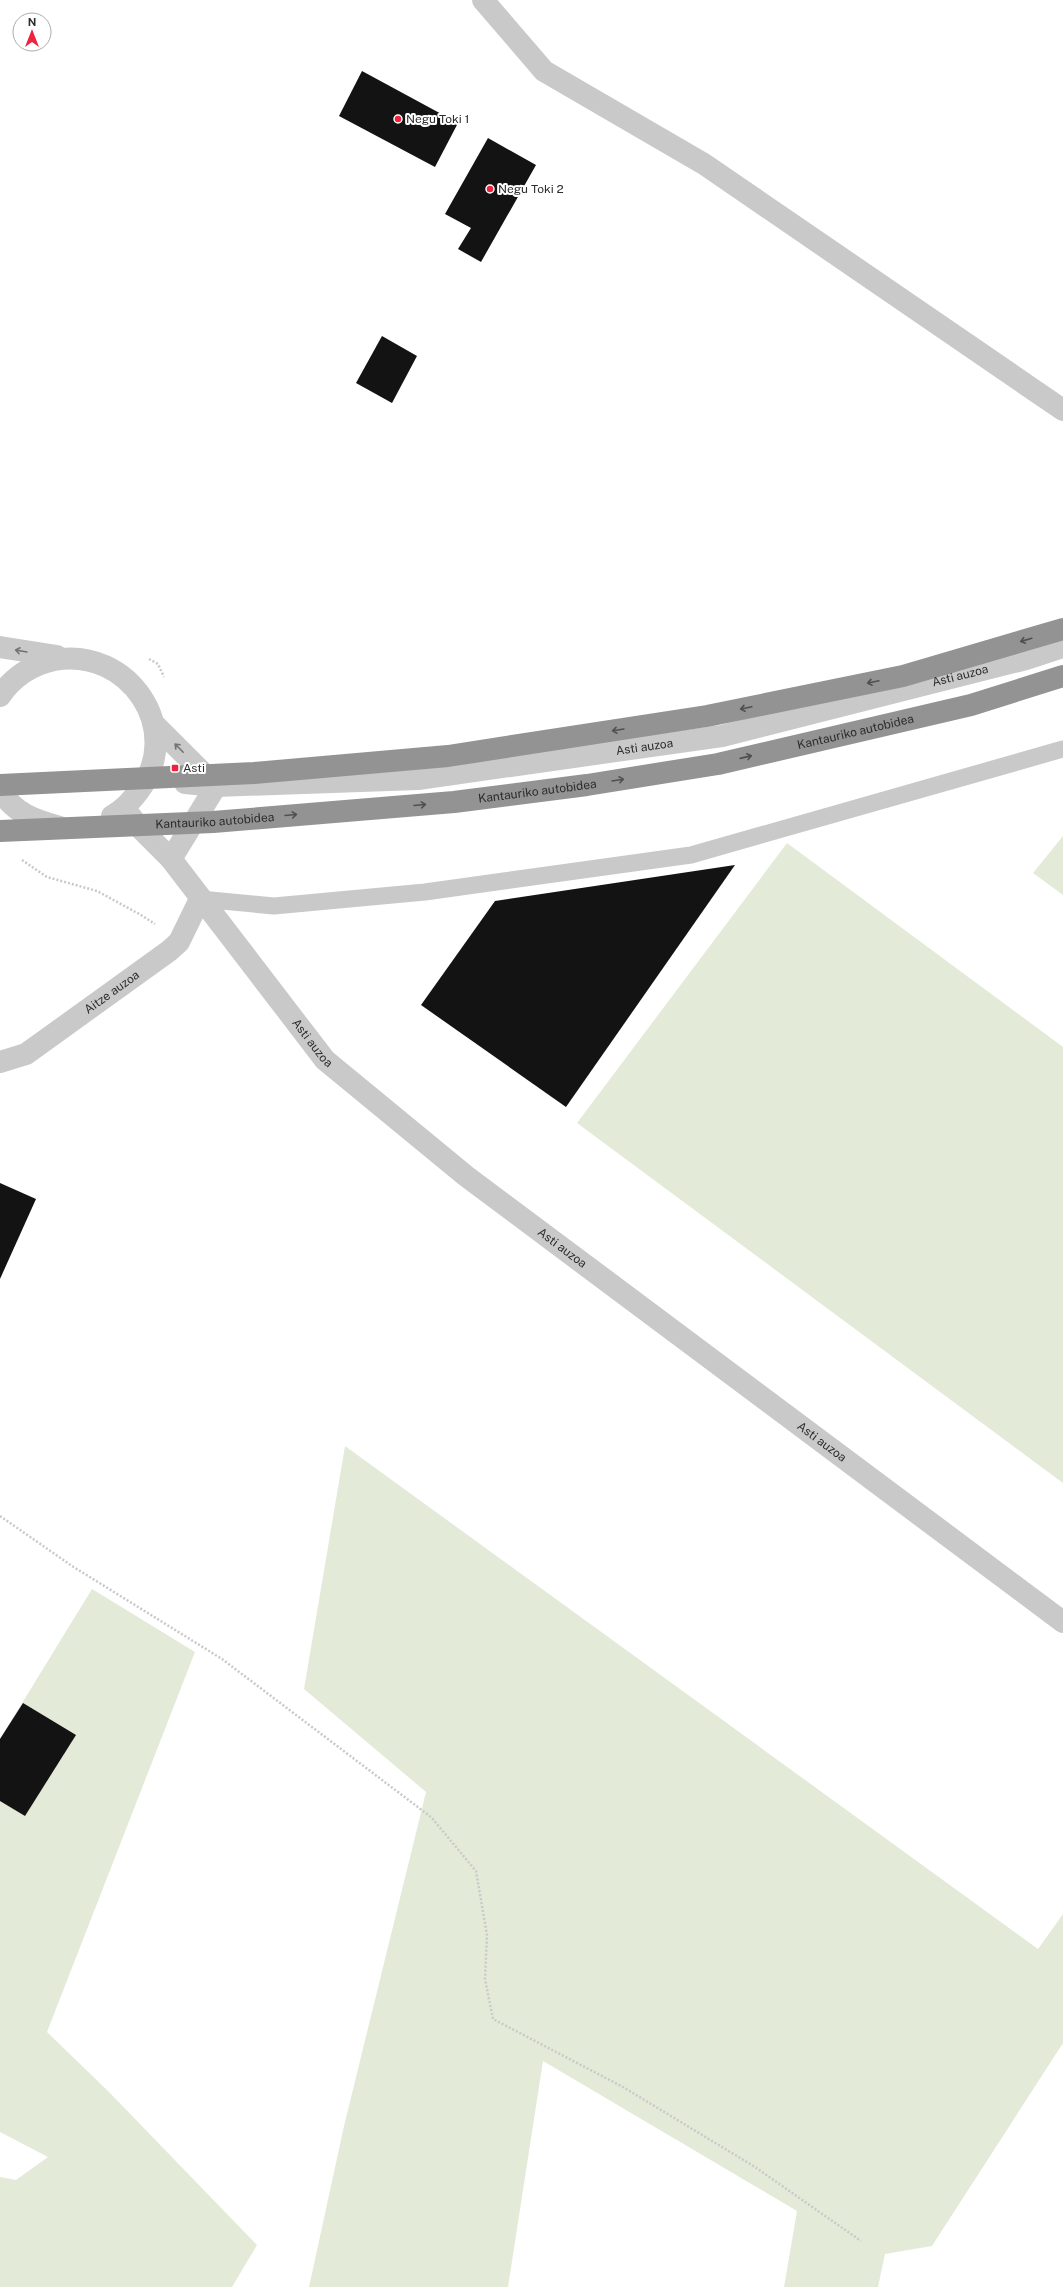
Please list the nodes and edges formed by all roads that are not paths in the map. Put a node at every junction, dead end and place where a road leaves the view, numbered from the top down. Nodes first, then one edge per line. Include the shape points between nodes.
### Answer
1 (483, 0) edge
2 (1063, 410) edge
3 (1063, 629) edge
4 (0, 647) edge
5 (1063, 647) edge
6 (70, 657) junction
7 (1063, 676) edge
8 (0, 696) edge
9 (154, 724) junction
10 (1063, 749) edge
11 (148, 780) junction
12 (0, 785) edge
13 (216, 786) junction
14 (0, 790) edge
15 (125, 809) junction
16 (0, 831) edge
17 (171, 859) junction
18 (200, 899) junction
19 (0, 1062) edge
20 (1063, 1622) edge

1 - 2 street via 544,71 704,164
3 -> 12 highway, bridge via 903,676 707,716 448,756 254,773
6 -> 4 street
5 - 13 street, Asti auzoa via 1026,659 722,736 418,779
6 - 8 street via 38,664 10,681
6 - 9 street via 98,662 123,676 143,697
16 -> 7 highway, Kantauriko autobidea, bridge via 220,821 454,802 587,785 718,764 972,705
9 - 11 street via 156,752
13 -> 9 street
10 - 18 lane via 691,855 425,892 282,905
11 - 13 street
11 - 15 street
13 - 17 street
14 - 15 street via 6,800 32,820 64,828 96,824
15 - 17 street, Asti auzoa
17 - 18 street, Asti auzoa
18 - 19 street, Aitze auzoa via 178,942 26,1054
18 - 20 street, Asti auzoa via 325,1060 466,1176

